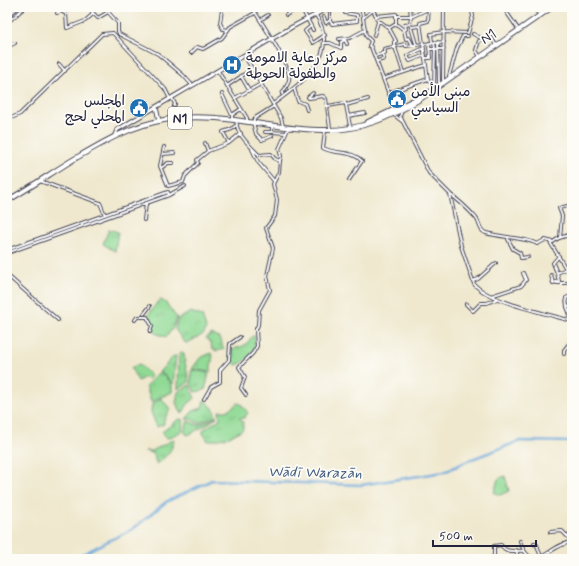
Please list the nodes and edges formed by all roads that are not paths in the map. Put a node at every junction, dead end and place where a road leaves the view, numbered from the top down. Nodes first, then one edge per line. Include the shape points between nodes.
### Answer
1 (18, 7) edge
2 (25, 7) edge
3 (92, 7) edge
4 (252, 7) edge
5 (288, 7) edge
6 (292, 7) edge
7 (330, 7) edge
8 (361, 7) edge
9 (410, 7) edge
10 (438, 7) edge
11 (444, 7) edge
12 (471, 7) edge
13 (503, 7) edge
14 (532, 7) edge
15 (540, 7) edge
16 (549, 7) edge
17 (552, 7) edge
18 (297, 8) edge
19 (429, 8) edge
20 (373, 9) edge
21 (222, 10) dead end
22 (291, 12) junction
23 (541, 12) junction
24 (57, 13) dead end
25 (255, 13) junction
26 (345, 13) dead end
27 (93, 14) junction
28 (268, 15) dead end
29 (286, 15) dead end
30 (316, 15) junction
31 (363, 16) junction
32 (376, 16) junction
33 (396, 16) junction
34 (7, 17) edge
35 (324, 17) dead end
36 (411, 17) junction
37 (308, 19) junction
38 (260, 20) junction
39 (330, 21) junction
40 (378, 22) junction
41 (417, 22) dead end
42 (7, 23) edge
43 (420, 23) junction
44 (396, 24) junction
45 (311, 26) junction
46 (411, 26) junction
47 (420, 26) junction
48 (389, 28) junction
49 (518, 29) junction
50 (228, 30) junction
51 (313, 30) dead end
52 (365, 30) junction
53 (404, 30) junction
54 (444, 32) junction
55 (473, 34) dead end
56 (325, 35) junction
57 (374, 35) dead end
58 (468, 36) dead end
59 (339, 39) dead end
60 (345, 39) junction
61 (483, 39) junction
62 (272, 40) junction
63 (432, 42) junction
64 (438, 42) junction
65 (444, 42) junction
66 (15, 43) dead end
67 (325, 43) junction
68 (347, 44) dead end
69 (412, 44) junction
70 (423, 44) junction
71 (495, 44) junction
72 (416, 45) junction
73 (7, 47) edge
74 (395, 48) junction
75 (424, 48) junction
76 (429, 49) junction
77 (435, 49) junction
78 (438, 49) junction
79 (444, 49) junction
80 (191, 53) dead end
81 (382, 53) junction
82 (244, 55) junction
83 (479, 55) junction
84 (375, 56) junction
85 (425, 56) junction
86 (377, 62) junction
87 (59, 64) dead end
88 (426, 65) junction
89 (252, 69) junction
90 (65, 71) junction
91 (218, 71) junction
92 (403, 72) junction
93 (241, 76) junction
94 (449, 76) junction
95 (428, 79) junction
96 (382, 80) junction
97 (443, 80) junction
98 (439, 83) junction
99 (261, 84) junction
100 (192, 86) junction
101 (227, 86) junction
102 (434, 87) junction
103 (294, 88) junction
104 (249, 90) junction
105 (388, 93) junction
106 (222, 94) dead end
107 (282, 94) dead end
108 (313, 94) dead end
109 (171, 98) junction
110 (235, 98) junction
111 (368, 99) dead end
112 (390, 100) junction
113 (176, 105) dead end
114 (274, 105) junction
115 (346, 105) junction
116 (328, 106) junction
117 (156, 107) junction
118 (241, 109) junction
119 (400, 109) junction
120 (307, 110) dead end
121 (365, 113) dead end
122 (393, 113) junction
123 (348, 116) junction
124 (234, 118) junction
125 (7, 120) edge
126 (159, 121) junction
127 (247, 121) junction
128 (253, 122) junction
129 (403, 122) junction
130 (272, 124) junction
131 (236, 125) junction
132 (283, 126) junction
133 (350, 126) junction
134 (288, 128) junction
135 (330, 128) junction
136 (325, 130) junction
137 (265, 132) dead end
138 (272, 132) junction
139 (241, 133) junction
140 (287, 133) junction
141 (115, 135) junction
142 (272, 136) dead end
143 (205, 143) dead end
144 (229, 143) junction
145 (164, 147) dead end
146 (252, 148) junction
147 (208, 151) junction
148 (84, 152) junction
149 (174, 153) dead end
150 (163, 154) junction
151 (280, 161) junction
152 (173, 163) dead end
153 (161, 168) junction
154 (40, 180) junction
155 (349, 180) dead end
156 (274, 181) junction
157 (185, 186) dead end
158 (450, 194) junction
159 (169, 195) junction
160 (7, 199) edge
161 (146, 204) junction
162 (572, 204) edge
163 (104, 215) junction
164 (144, 220) dead end
165 (572, 234) edge
166 (508, 238) junction
167 (560, 238) junction
168 (550, 242) junction
169 (7, 252) edge
170 (559, 256) junction
171 (528, 257) dead end
172 (496, 263) dead end
173 (523, 273) dead end
174 (557, 273) junction
175 (7, 275) edge
176 (551, 275) dead end
177 (473, 281) junction
178 (553, 283) junction
179 (568, 283) dead end
180 (572, 295) edge
181 (491, 296) junction
182 (497, 299) junction
183 (466, 304) dead end
184 (150, 306) dead end
185 (572, 306) edge
186 (567, 307) junction
187 (144, 315) junction
188 (58, 320) dead end
189 (135, 320) dead end
190 (572, 321) edge
191 (150, 332) dead end
192 (240, 337) dead end
193 (572, 340) edge
194 (564, 354) dead end
195 (246, 395) dead end
196 (204, 399) dead end
197 (550, 532) dead end
198 (520, 541) dead end
199 (572, 541) edge
200 (534, 544) dead end
201 (516, 550) junction
202 (524, 551) junction
203 (518, 557) dead end
204 (540, 557) junction
205 (490, 559) edge
206 (537, 559) edge

1 - 34 street
2 - 42 street
3 - 27 street
4 - 25 street
5 - 22 street
6 - 18 street
7 - 30 main road
7 - 39 street
8 - 31 street
9 - 36 street
10 - 11 street
10 - 19 street
11 - 54 street
12 - 54 street via 468,34
13 - 49 street
14 - 23 street
15 - 23 street
16 - 23 highway, N1 / N1
17 - 119 highway, N1
18 - 22 street
18 - 37 street
19 - 36 street
19 - 43 street via 428,21
20 - 31 street via 370,14
20 - 32 street
21 - 50 street via 220,23
22 - 29 street
23 - 49 highway, N1 / N1
24 - 27 street via 61,11 66,14 67,28 85,21
25 - 38 street
25 - 50 street
26 - 39 street via 356,14 357,21 332,24
27 - 100 street via 98,18 108,12 118,23 119,34 158,54
28 - 38 street
30 - 37 main road
30 - 56 street
31 - 52 street
32 - 33 street
32 - 40 street
33 - 36 street
33 - 44 street
35 - 39 street via 326,23
36 - 46 street
37 - 45 street
37 - 62 main road
38 - 62 street
40 - 48 street
40 - 57 street
41 - 43 street
43 - 47 street
44 - 48 street
44 - 53 street
45 - 51 street
45 - 56 street via 305,31 313,43
46 - 47 street
46 - 53 street via 405,25
46 - 72 street
47 - 70 street
48 - 74 street via 396,41
49 - 71 highway, N1 / N1
50 - 80 street via 222,38 203,49 197,47
52 - 60 street
52 - 84 street via 370,41 369,46
53 - 69 street via 406,39 409,38
54 - 63 street via 431,34
54 - 65 street
55 - 61 street
56 - 67 street
58 - 94 street via 463,36 460,41
59 - 60 street
60 - 67 street via 341,42 341,48
60 - 68 street
61 - 71 street via 492,38
61 - 83 street via 479,41 476,50
62 - 82 main road
62 - 107 street via 289,77
63 - 64 street
63 - 70 street
63 - 76 street
63 - 77 street
64 - 65 street
64 - 78 street
65 - 79 street
66 - 73 street
67 - 103 street via 321,58
69 - 72 street
69 - 74 street via 399,45
70 - 72 street
70 - 75 street
71 - 83 highway, N1 / N1
74 - 81 street via 384,49
74 - 92 street
75 - 85 street
75 - 85 street via 407,56 410,61
76 - 77 street
76 - 85 street via 430,58
77 - 78 street
77 - 102 street
78 - 79 street
78 - 98 street
79 - 97 street
81 - 84 street
81 - 86 street via 384,59
82 - 89 street
82 - 91 main road
83 - 94 highway, N1 / N1
84 - 86 street
85 - 88 street
86 - 96 street
87 - 90 street
88 - 92 street
88 - 95 street
89 - 93 street
89 - 99 street
90 - 109 street via 102,34 113,33
90 - 125 street via 20,114
91 - 100 main road
91 - 101 street
92 - 96 street
93 - 101 street
93 - 104 street
94 - 97 highway, N1 / N1
95 - 102 street
95 - 105 street
96 - 105 street
97 - 98 highway, N1 / N1
98 - 102 highway, N1 / N1
99 - 104 street
99 - 114 street
100 - 109 main road
101 - 110 street
102 - 119 highway, N1 / N1
103 - 114 street
103 - 120 street via 298,101 305,104
104 - 110 street
105 - 112 street
106 - 124 street
108 - 116 street via 308,97 323,96
109 - 113 street
109 - 117 main road
110 - 118 street
111 - 115 street
112 - 119 street
112 - 122 street via 393,104
114 - 128 street
114 - 132 street
115 - 116 street
115 - 123 street
116 - 135 street
117 - 126 main road
117 - 141 main road via 117,130
118 - 124 street
118 - 127 street
119 - 122 highway
119 - 129 street
121 - 123 street
122 - 129 street
122 - 133 highway, N1
122 - 136 highway, N1 via 362,126
123 - 133 street
124 - 126 highway, N1 via 197,117
124 - 127 highway, N1
124 - 131 street
126 - 141 highway, N1
127 - 128 highway, N1
128 - 130 highway, N1
128 - 142 street via 256,134 262,140
129 - 158 street via 428,173
130 - 132 highway, N1
130 - 138 street
131 - 139 street
131 - 144 street via 223,132
132 - 134 highway, N1
132 - 135 highway, N1
133 - 135 highway, N1
134 - 136 highway, N1
134 - 140 street
136 - 155 street via 323,148 349,154 362,161
137 - 138 street
138 - 140 street
139 - 144 street
139 - 146 street
140 - 151 street via 279,149
141 - 148 highway, N1
143 - 147 street
144 - 147 street
145 - 150 street
146 - 151 street via 259,155 271,154
146 - 156 street via 258,162
147 - 153 street via 197,160 198,163 185,176 183,182 168,186
148 - 154 highway, N1
148 - 160 highway, N1
149 - 150 street
150 - 153 street
151 - 156 street via 279,172
152 - 153 street
154 - 160 highway, N1
154 - 163 street via 100,203
156 - 195 street via 276,216 266,228 273,248 267,276 270,290 259,310 257,346 239,367 245,376 241,388
157 - 159 street
158 - 166 street via 466,204 484,232
158 - 177 street via 461,246
159 - 161 street
159 - 163 street via 168,192
161 - 164 street
161 - 169 street
162 - 167 street via 559,208 562,216
163 - 169 street
165 - 167 street
166 - 168 street via 533,241 537,244 545,240
166 - 171 street via 521,258
167 - 168 street
168 - 170 street
170 - 174 street via 553,263
170 - 174 street via 566,270
172 - 177 street
173 - 181 street via 526,280 521,286
174 - 178 street via 559,281
175 - 188 street
176 - 178 street
177 - 181 street via 477,288
178 - 179 street
180 - 186 street via 566,298
181 - 182 street
182 - 183 street via 481,303 473,311
182 - 190 street
184 - 187 street
185 - 186 street
186 - 190 street
187 - 189 street
187 - 191 street via 151,322
192 - 196 street via 230,344 229,360 220,370 220,382 212,386
193 - 194 street
197 - 199 street via 562,531
198 - 202 street
199 - 204 street via 561,544
200 - 204 street via 537,545
201 - 202 street
201 - 203 street
201 - 205 street via 511,552 504,550 501,545 494,546 494,555
202 - 206 street
204 - 206 street

